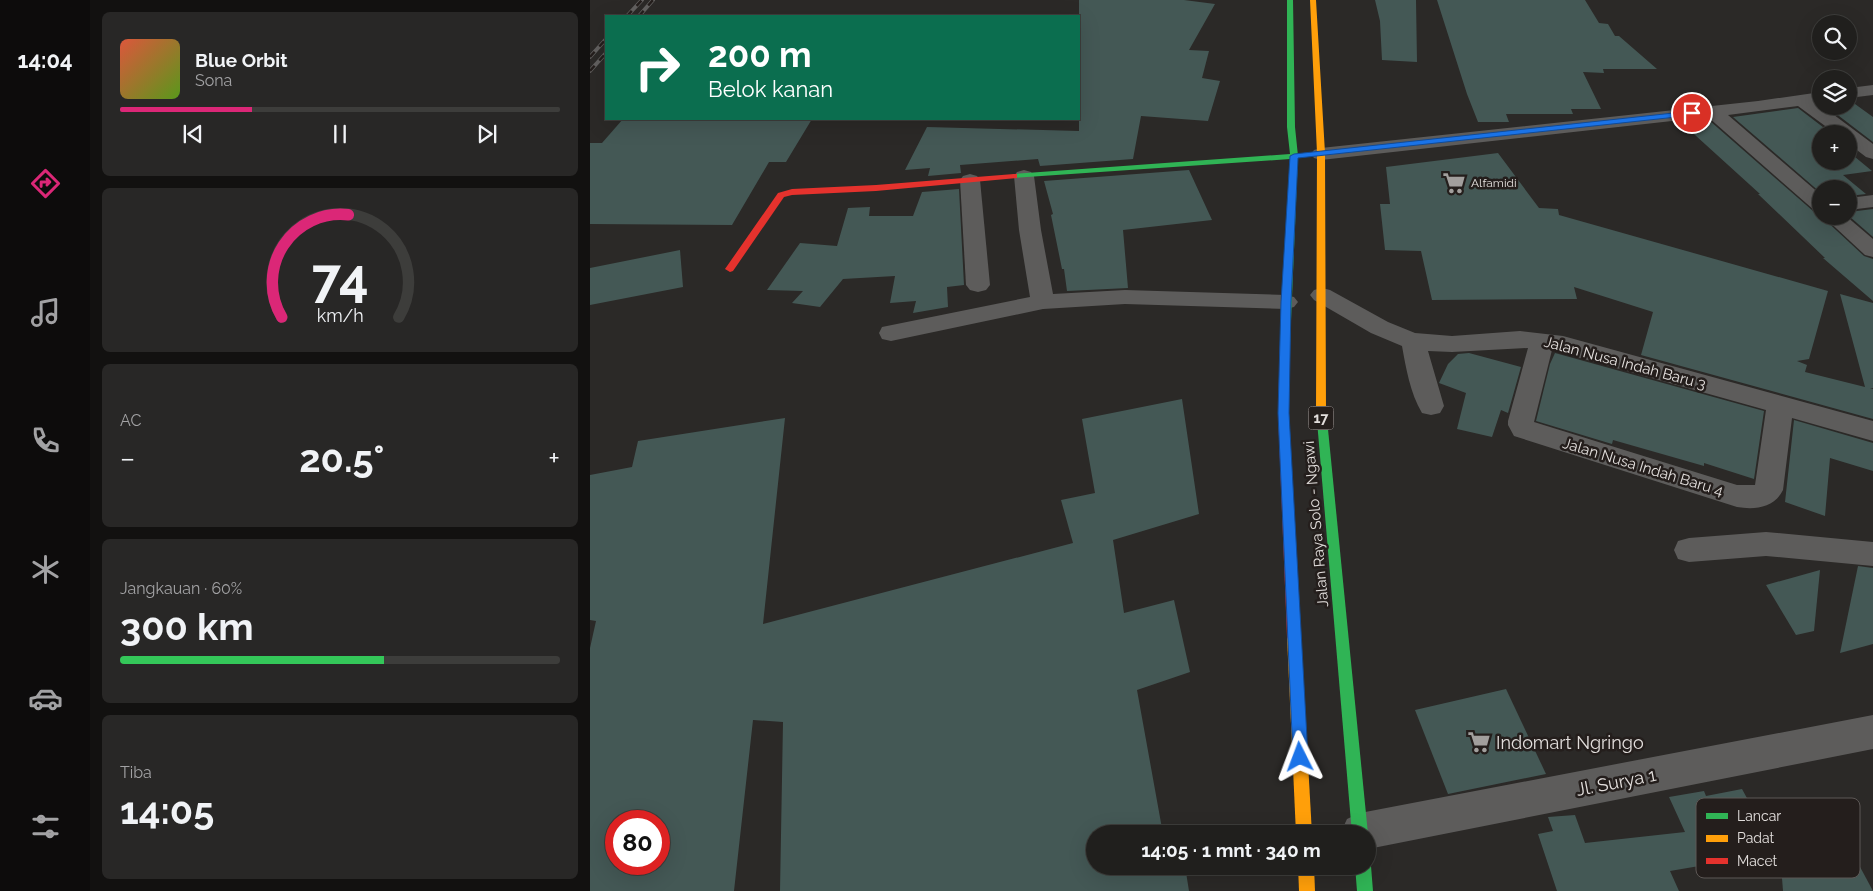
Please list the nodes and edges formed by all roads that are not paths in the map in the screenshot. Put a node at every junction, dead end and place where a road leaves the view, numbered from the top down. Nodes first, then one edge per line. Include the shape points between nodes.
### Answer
1 (1290, 0) edge
2 (1313, 0) edge
3 (1873, 90) edge
4 (1857, 92) edge
5 (1812, 98) edge
6 (1802, 100) junction
7 (1712, 111) junction
8 (1836, 125) edge
9 (1857, 141) edge
10 (1873, 153) edge
11 (1308, 155) junction
12 (1024, 176) junction
13 (970, 180) junction
14 (1812, 198) edge
15 (1873, 201) edge
16 (1857, 203) edge
17 (1844, 225) edge
18 (1873, 250) edge
19 (730, 269) dead end
20 (978, 285) dead end
21 (1322, 295) junction
22 (1043, 302) junction
23 (1286, 302) junction
24 (891, 333) dead end
25 (1542, 340) junction
26 (1414, 341) junction
27 (1780, 405) junction
28 (1431, 406) dead end
29 (1873, 431) edge
30 (1689, 550) dead end
31 (1873, 554) edge
32 (1873, 732) edge
33 (1304, 825) edge
34 (1359, 825) edge
35 (1376, 841) edge
36 (1306, 875) edge
37 (1364, 875) edge
38 (1307, 891) edge
39 (1365, 891) edge

1 - 11 main road, Jalan Raya Solo - Ngawi / 17 via 1291,127
2 - 11 main road, Jalan Raya Solo - Ngawi / 17 via 1319,65
3 - 4 street
5 - 6 street
6 - 7 street
6 - 8 street
7 - 11 street
7 - 14 street
9 - 10 street
11 - 12 main road
11 - 21 main road, Jalan Raya Solo - Ngawi / 17
11 - 23 main road, Jalan Raya Solo - Ngawi / 17
12 - 13 main road
12 - 22 street
13 - 19 main road via 786,193
13 - 20 street
15 - 16 street
17 - 18 street
21 - 26 street, Jalan Nusa Indah Baru 3
21 - 34 main road, Jalan Raya Solo - Ngawi / 17 via 1321,416
22 - 23 street via 1125,297
22 - 24 street
23 - 33 main road, Jalan Raya Solo - Ngawi / 17 via 1284,413
25 - 26 street, Jalan Nusa Indah Baru 3
25 - 27 street, Jalan Nusa Indah Baru 3 via 1581,348
25 - 27 street, Jalan Nusa Indah Baru 4 via 1521,420 1524,429 1737,496 1752,498 1769,490
26 - 28 street
27 - 29 street, Jalan Nusa Indah Baru 3
30 - 31 street via 1766,544
32 - 35 street, Jl. Surya 1
36 - 38 main road
37 - 39 main road, Jalan Raya Solo - Ngawi / 17

